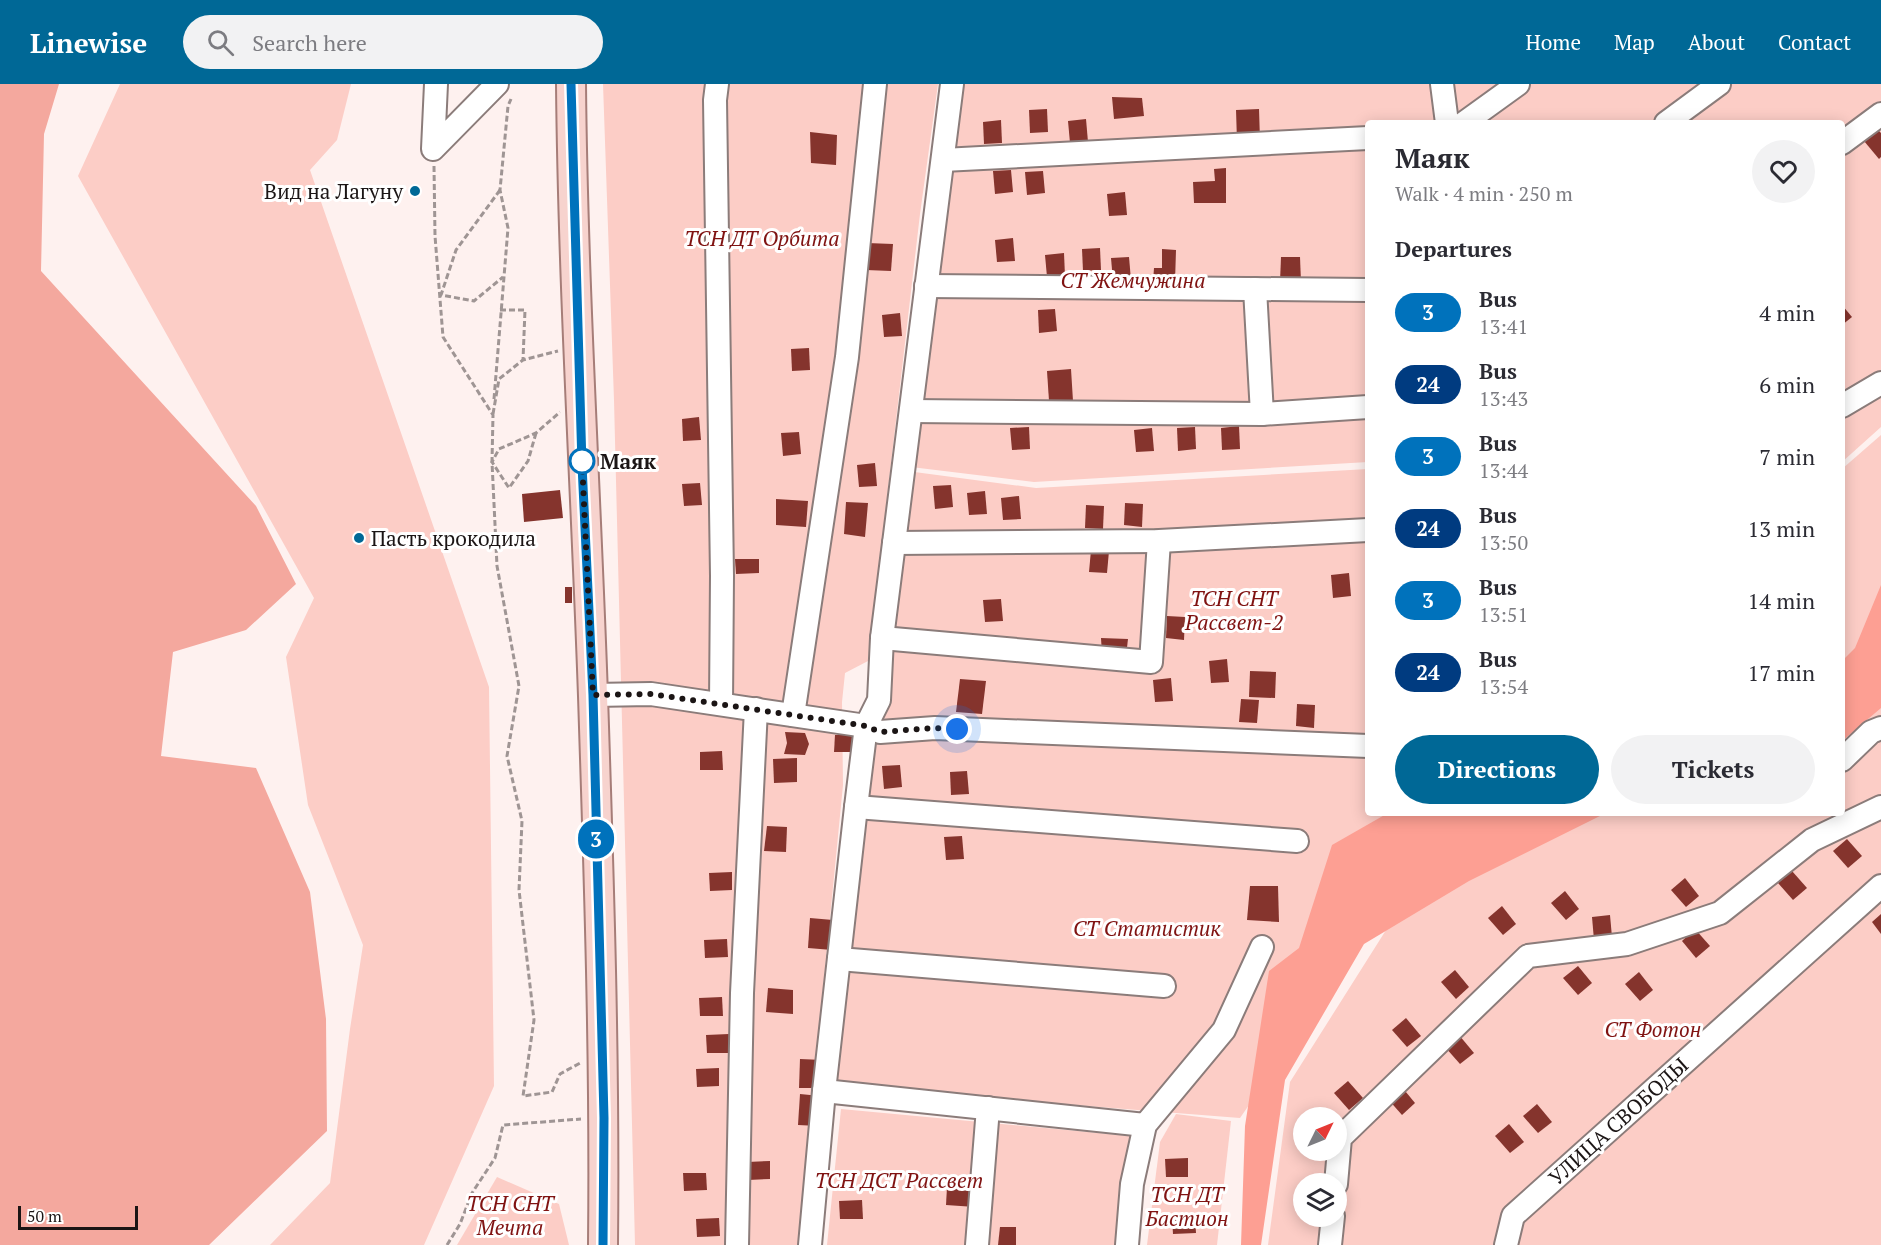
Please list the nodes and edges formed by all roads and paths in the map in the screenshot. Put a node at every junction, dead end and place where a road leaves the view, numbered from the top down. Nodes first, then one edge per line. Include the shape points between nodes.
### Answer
1 (436, 84) edge
2 (571, 84) edge
3 (717, 84) edge
4 (875, 84) edge
5 (952, 84) edge
6 (1442, 84) edge
7 (1518, 84) edge
8 (1719, 84) edge
9 (505, 89) edge
10 (1881, 114) edge
11 (1448, 120) edge
12 (1468, 120) edge
13 (1670, 120) edge
14 (1365, 138) edge
15 (1845, 141) edge
16 (433, 149) junction
17 (943, 160) junction
18 (500, 190) junction
19 (503, 277) junction
20 (927, 286) junction
21 (1255, 289) junction
22 (1365, 290) edge
23 (441, 295) junction
24 (500, 310) junction
25 (565, 349) dead end
26 (523, 360) junction
27 (1881, 383) edge
28 (580, 394) junction
29 (1845, 404) edge
30 (1365, 406) edge
31 (911, 411) junction
32 (1262, 414) junction
33 (493, 416) junction
34 (536, 433) junction
35 (492, 462) junction
36 (1365, 530) edge
37 (1159, 541) junction
38 (894, 543) junction
39 (882, 638) junction
40 (593, 695) junction
41 (721, 704) junction
42 (756, 709) junction
43 (793, 715) junction
44 (866, 726) junction
45 (1881, 728) edge
46 (1365, 746) edge
47 (1845, 757) edge
48 (856, 807) junction
49 (1881, 807) edge
50 (1297, 841) dead end
51 (1881, 886) edge
52 (1262, 947) dead end
53 (838, 959) junction
54 (1164, 986) dead end
55 (601, 1052) junction
56 (824, 1091) junction
57 (988, 1108) junction
58 (604, 1118) junction
59 (1145, 1125) junction
60 (1337, 1173) edge
61 (1332, 1227) edge
62 (447, 1245) edge
63 (603, 1245) edge
64 (737, 1245) edge
65 (810, 1245) edge
66 (977, 1245) edge
67 (1127, 1245) edge
68 (1330, 1245) edge
69 (1506, 1245) edge

1 - 16 street
2 - 28 main road
3 - 41 street
4 - 43 street via 847,357
5 - 17 street
6 - 11 street
7 - 12 street
8 - 13 street
9 - 16 street
9 - 18 path via 508,106
10 - 15 street
14 - 17 street
16 - 23 path
17 - 20 street
18 - 19 path via 508,228
18 - 23 path via 456,250
19 - 23 path via 474,302
19 - 24 path
20 - 21 street
20 - 31 street
21 - 22 street
21 - 32 street
23 - 33 path via 443,337
24 - 26 path via 525,310
24 - 33 path
25 - 26 path
26 - 33 path via 499,379
27 - 29 street
28 - 34 path
28 - 40 main road
30 - 32 street
31 - 32 street
31 - 38 street
33 - 35 path
34 - 35 path via 499,449
34 - 35 path via 528,461 510,488
35 - 55 path via 497,566 519,686 507,756 522,822 519,890 534,1020 523,1096 552,1092 560,1074
36 - 37 street
37 - 38 street
37 - 39 street via 1151,662
38 - 39 street
39 - 44 street via 879,700
40 - 41 street via 651,694
40 - 55 main road
41 - 42 street
42 - 43 street
42 - 64 street via 742,993
43 - 44 street
44 - 46 street via 880,732 935,728
44 - 48 street
45 - 47 street via 1871,732
48 - 50 street
48 - 53 street
49 - 60 street via 1812,840 1720,913 1627,944 1528,956 1340,1138
51 - 69 street, УЛИЦА СВОБОДЫ via 1513,1216
52 - 59 street via 1224,1030
53 - 54 street
53 - 56 street
55 - 58 main road
56 - 57 street
56 - 65 street
57 - 59 street
57 - 66 street
58 - 62 path via 503,1125 495,1158 472,1193
58 - 63 main road
59 - 67 street via 1132,1184
61 - 68 street

